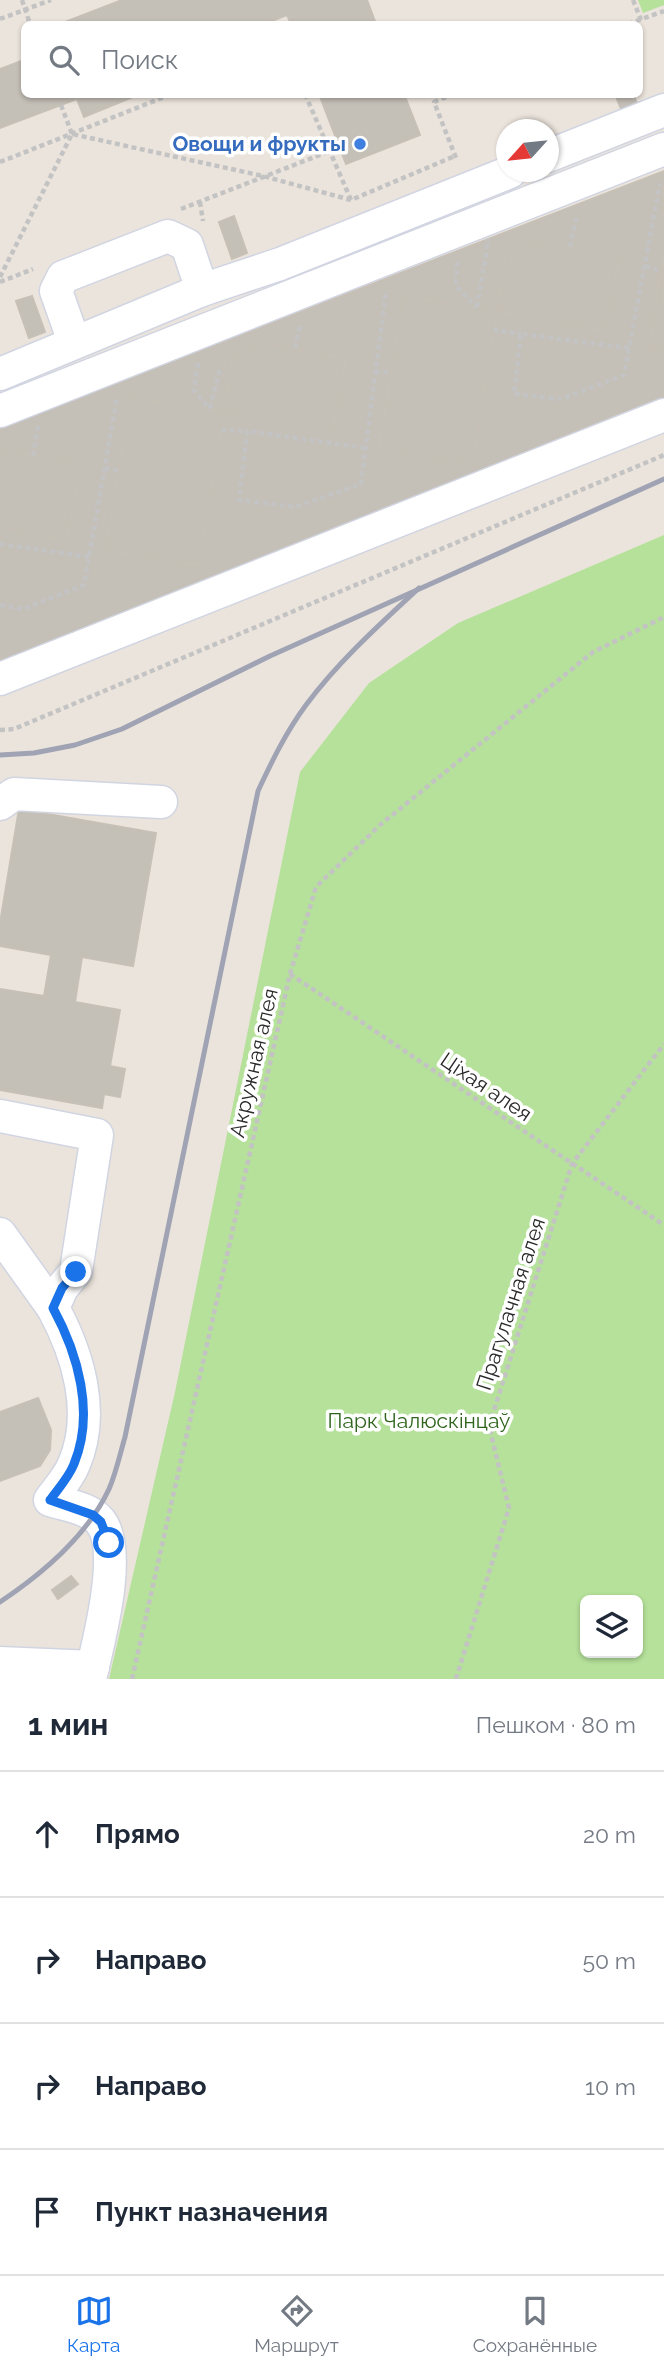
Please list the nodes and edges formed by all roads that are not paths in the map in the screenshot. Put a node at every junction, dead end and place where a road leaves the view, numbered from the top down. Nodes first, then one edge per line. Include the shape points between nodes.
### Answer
1 (664, 110) edge
2 (664, 149) edge
3 (559, 152) edge
4 (559, 170) edge
5 (496, 177) edge
6 (574, 201) junction
7 (280, 264) junction
8 (202, 290) junction
9 (297, 309) junction
10 (74, 342) junction
11 (0, 374) edge
12 (0, 411) edge
13 (664, 415) edge
14 (0, 679) edge
15 (161, 802) dead end
16 (0, 804) edge
17 (0, 1116) edge
18 (0, 1234) edge
19 (53, 1308) junction
20 (0, 1664) edge
21 (91, 1673) edge

1 - 3 lane
2 - 6 lane
4 - 6 lane
5 - 7 lane
6 - 9 lane
7 - 8 lane
7 - 9 lane
8 - 10 lane
8 - 10 lane via 187,245 168,236 63,277 57,290
9 - 12 lane
10 - 11 lane
13 - 14 lane
15 - 16 lane via 15,794
17 - 19 lane via 97,1135 76,1272
18 - 19 lane
19 - 21 lane via 68,1336 77,1369 84,1433 74,1466 50,1500 93,1515 109,1543 111,1565
20 - 21 lane

